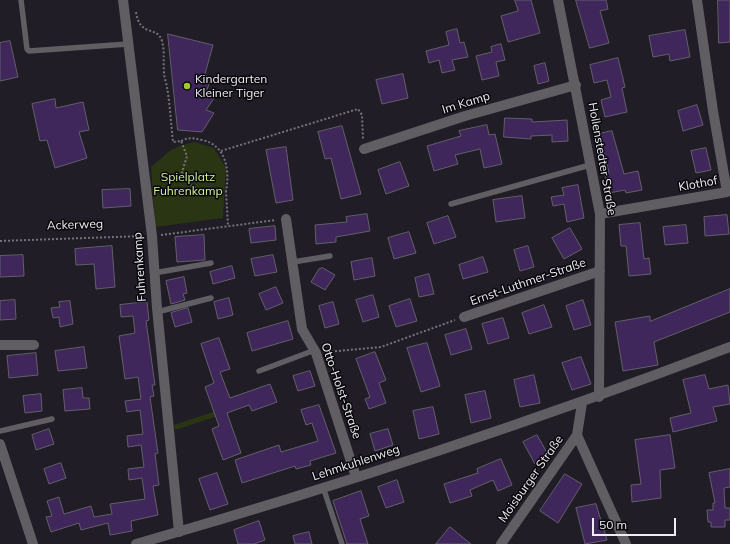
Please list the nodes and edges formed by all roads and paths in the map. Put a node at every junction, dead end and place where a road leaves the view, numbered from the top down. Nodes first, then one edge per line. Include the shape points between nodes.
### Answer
1 (20, 0) edge
2 (123, 0) edge
3 (558, 0) edge
4 (697, 0) edge
5 (136, 10) dead end
6 (128, 44) junction
7 (576, 85) junction
8 (181, 141) junction
9 (364, 149) joint
10 (221, 151) junction
11 (590, 165) junction
12 (226, 191) junction
13 (450, 204) dead end
14 (600, 214) junction
15 (286, 219) joint
16 (228, 226) junction
17 (152, 236) junction
18 (0, 241) edge
19 (330, 256) dead end
20 (293, 262) junction
21 (211, 263) dead end
22 (600, 271) junction
23 (154, 273) junction
24 (211, 298) dead end
25 (157, 312) junction
26 (464, 317) joint
27 (0, 345) edge
28 (34, 345) dead end
29 (730, 347) edge
30 (316, 352) junction
31 (259, 371) dead end
32 (599, 397) junction
33 (582, 403) junction
34 (52, 419) dead end
35 (0, 431) edge
36 (577, 435) junction
37 (0, 444) edge
38 (356, 477) junction
39 (323, 487) junction
40 (179, 532) junction
41 (160, 541) edge
42 (34, 544) edge
43 (136, 544) edge
44 (342, 544) edge
45 (501, 544) edge
46 (626, 544) edge

1 - 6 lane via 29,52
2 - 6 street, Fuhrenkamp
3 - 7 street, Hollenstedter Straße
4 - 14 street, Klothof via 727,192
5 - 8 path via 138,21 143,28 157,34 162,40 173,142
6 - 17 street, Fuhrenkamp
7 - 9 street, Im Kamp via 465,116
7 - 11 street, Hollenstedter Straße
8 - 10 path via 189,137 207,141
8 - 12 path via 188,156 182,172 185,180 200,190
9 - 10 path via 362,115 358,109
10 - 12 path via 227,167
11 - 13 lane
11 - 14 street, Hollenstedter Straße
12 - 16 path
14 - 22 street, Hollenstedter Straße
15 - 16 path, Ackerweg
15 - 20 street, Otto-Holst-Straße
16 - 17 path, Ackerweg
17 - 18 path, Ackerweg
17 - 23 street, Fuhrenkamp
19 - 20 lane
20 - 30 street, Otto-Holst-Straße via 302,329
21 - 23 lane
22 - 26 street, Ernst-Luthmer-Straße
22 - 32 street, Hollenstedter Straße
23 - 25 street, Fuhrenkamp
24 - 25 lane
25 - 40 street, Fuhrenkamp
26 - 30 path via 381,347
27 - 28 street
29 - 32 street
30 - 31 lane
30 - 38 street, Otto-Holst-Straße
32 - 33 street, Lehmkuhlenweg
33 - 36 street, Moisburger Straße
33 - 38 street, Lehmkuhlenweg
34 - 35 lane
36 - 45 street, Moisburger Straße
36 - 46 street
37 - 42 street
38 - 39 street, Lehmkuhlenweg
39 - 40 street, Lehmkuhlenweg
39 - 44 lane
40 - 41 street, Lehmkuhlenweg
41 - 43 street, Lehmkuhlenweg

